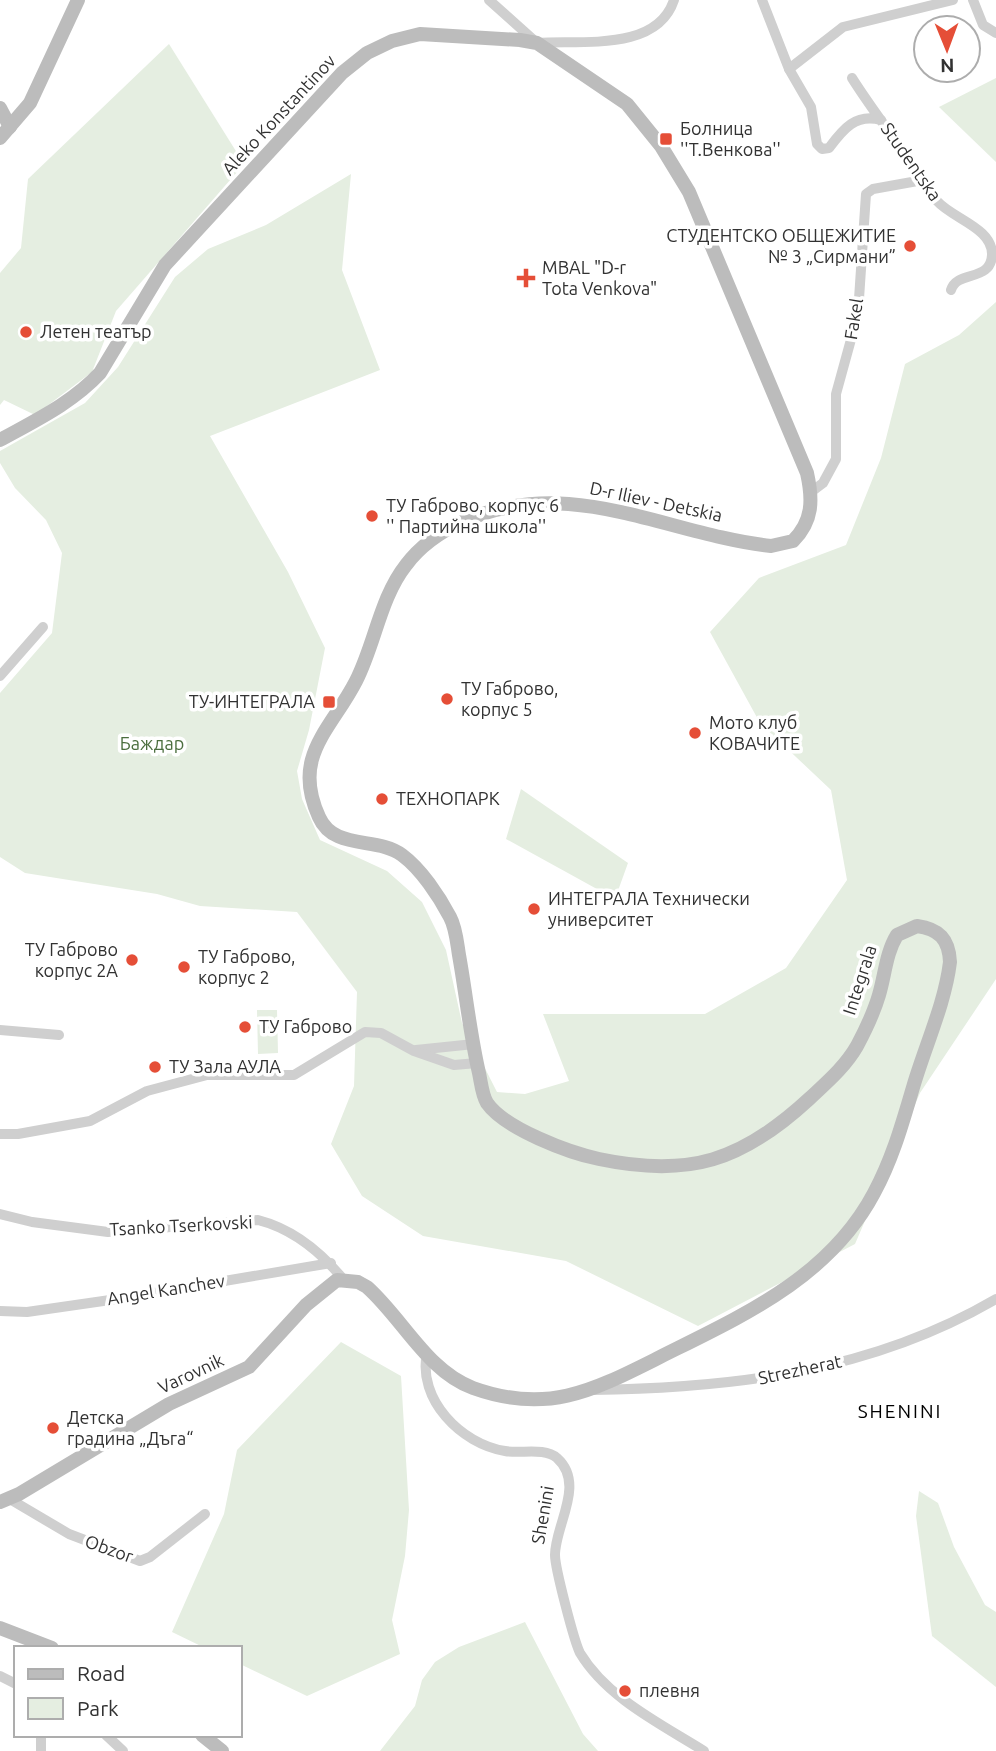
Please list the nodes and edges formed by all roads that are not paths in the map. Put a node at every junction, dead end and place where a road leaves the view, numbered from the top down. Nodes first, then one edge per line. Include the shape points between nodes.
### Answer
1 (78, 0) edge
2 (489, 0) edge
3 (674, 0) edge
4 (762, 0) edge
5 (973, 0) edge
6 (945, 1) edge
7 (996, 33) edge
8 (537, 43) junction
9 (789, 69) junction
10 (852, 78) dead end
11 (0, 108) edge
12 (881, 120) junction
13 (5, 133) edge
14 (923, 180) junction
15 (991, 233) edge
16 (951, 290) dead end
17 (0, 440) edge
18 (811, 492) junction
19 (43, 626) dead end
20 (0, 676) edge
21 (0, 1031) edge
22 (59, 1035) dead end
23 (474, 1044) junction
24 (414, 1051) junction
25 (477, 1063) junction
26 (0, 1134) edge
27 (0, 1214) edge
28 (331, 1263) junction
29 (343, 1279) junction
30 (996, 1299) edge
31 (0, 1311) edge
32 (427, 1353) junction
33 (592, 1391) junction
34 (4, 1500) edge
35 (205, 1514) dead end
36 (0, 1628) edge
37 (47, 1646) edge
38 (108, 1737) edge
39 (204, 1737) edge
40 (123, 1751) edge
41 (222, 1751) edge
42 (705, 1751) edge

1 - 13 street via 30,103
2 - 8 street
3 - 8 street, Aleko Konstantinov via 660,23 634,36
4 - 9 street
5 - 7 street via 983,25
6 - 9 street via 843,27
8 - 17 street, Aleko Konstantinov via 420,34 367,52 342,73 165,265 100,373 67,403
8 - 18 street via 627,104 678,170
9 - 12 street via 811,107 817,144 822,149 829,148 845,127 863,118
10 - 12 street, Studentska
11 - 13 street
12 - 14 street, Studentska
14 - 15 street, Studentska via 938,202
14 - 18 street, Fakel via 866,194 859,314 836,394 836,459 828,476
15 - 16 street, Studentska via 989,266 980,274 960,279
18 - 23 street, D-r Iliev - Detskia via 804,529 780,546 582,505 522,503 486,512 443,531 405,565 363,667 313,750 312,792 318,817 330,833 400,853 439,899 453,922
19 - 20 street
21 - 22 street
23 - 24 street
23 - 25 street, D-r Iliev - Detskia
24 - 25 street via 454,1065
24 - 26 street via 381,1033 365,1032 294,1075 207,1075 147,1091 90,1121
25 - 33 street, Integrala via 490,1106 561,1148 626,1164 696,1166 779,1126 834,1075 857,1046 897,935 917,926 946,939 950,954 947,978 902,1126 867,1207 844,1238 794,1284 749,1312
27 - 28 street, Tsanko Tserkovski via 108,1232 258,1220 302,1239
28 - 29 street, Tsanko Tserkovski
28 - 31 street, Angel Kanchev via 27,1312
29 - 32 street via 358,1282 376,1295
29 - 34 street, Varovnik via 306,1305 249,1367 169,1404
30 - 33 street, Strezherat via 913,1338 810,1370 733,1384
32 - 33 street via 449,1376 495,1394 543,1398
32 - 42 street, Shenini via 424,1366 429,1385 441,1412 453,1424 496,1449 548,1453 558,1460 569,1488 555,1555 579,1650 597,1676 635,1707
34 - 35 street, Obzor via 69,1534 140,1561
36 - 37 street
38 - 40 street
39 - 41 street

